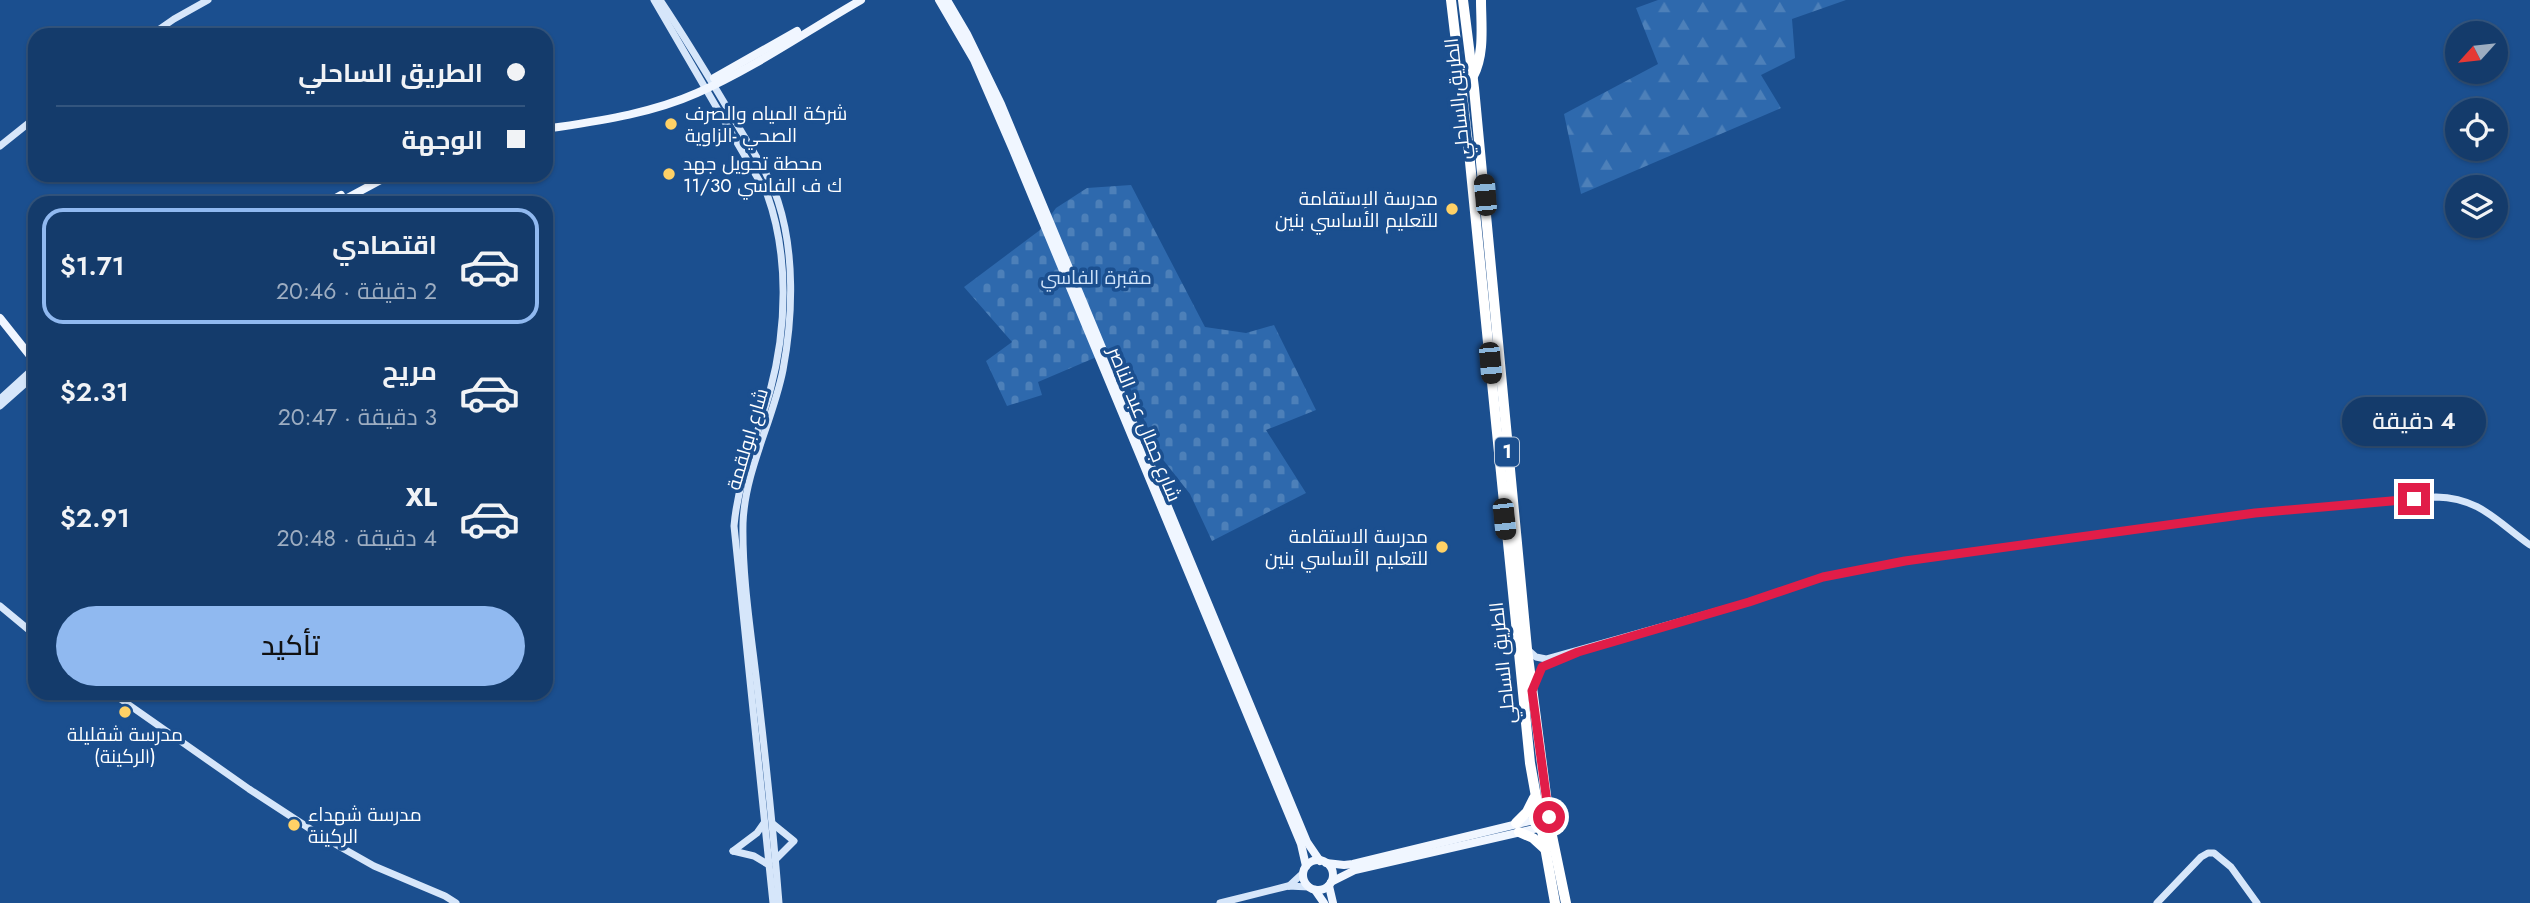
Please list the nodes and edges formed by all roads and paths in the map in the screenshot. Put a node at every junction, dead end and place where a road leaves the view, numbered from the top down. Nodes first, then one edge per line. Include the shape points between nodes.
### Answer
1 (208, 0) edge
2 (654, 0) edge
3 (660, 0) edge
4 (852, 0) edge
5 (861, 0) edge
6 (939, 0) edge
7 (947, 0) edge
8 (1450, 0) edge
9 (1463, 0) edge
10 (1481, 0) edge
11 (161, 28) edge
12 (1473, 77) junction
13 (709, 84) junction
14 (28, 124) edge
15 (553, 124) edge
16 (0, 146) edge
17 (365, 182) edge
18 (377, 182) edge
19 (340, 196) edge
20 (351, 196) edge
21 (0, 312) edge
22 (0, 318) edge
23 (28, 346) edge
24 (28, 356) edge
25 (28, 372) edge
26 (28, 381) edge
27 (0, 399) edge
28 (0, 407) edge
29 (1511, 542) junction
30 (2530, 545) edge
31 (0, 606) edge
32 (28, 629) edge
33 (1527, 649) junction
34 (1578, 652) junction
35 (1532, 691) junction
36 (122, 700) edge
37 (1535, 794) junction
38 (1544, 822) junction
39 (769, 823) junction
40 (1518, 827) junction
41 (1544, 848) junction
42 (773, 862) junction
43 (1323, 862) junction
44 (1304, 870) junction
45 (1330, 884) junction
46 (1288, 886) junction
47 (1312, 889) junction
48 (457, 903) edge
49 (773, 903) edge
50 (779, 903) edge
51 (1220, 903) edge
52 (1324, 903) edge
53 (1333, 903) edge
54 (1555, 903) edge
55 (1566, 903) edge
56 (2157, 903) edge
57 (2257, 903) edge

1 - 11 street
2 - 13 street
3 - 13 street
4 - 13 main road
5 - 13 main road
6 - 44 main road, شارع جمال عبد الناصر via 974,60 1013,149 1297,832 1304,850
7 - 43 main road, شارع جمال عبد الناصر via 1001,104 1304,836
8 - 29 highway, الطريق الساحلي
9 - 12 highway, الطريق الساحلي / 1
10 - 12 highway via 1478,66
12 - 29 highway, الطريق الساحلي / 1
13 - 15 main road via 653,108
13 - 39 street, شارع ابولقمة via 767,194 781,248 781,328 771,388 734,526
14 - 16 street
17 - 19 main road
18 - 20 main road
21 - 23 main road
22 - 24 main road
25 - 27 street
26 - 28 street
29 - 33 highway, الطريق الساحلي / 1
29 - 37 highway, الطريق الساحلي
30 - 34 street via 2490,513 2456,498 2255,513 1905,561 1823,577
31 - 32 street
33 - 34 street via 1544,659
33 - 35 highway, الطريق الساحلي / 1
34 - 35 street via 1542,667
35 - 38 highway, الطريق الساحلي / 1
36 - 48 street via 321,836
37 - 38 highway, الطريق الساحلي
37 - 40 highway
38 - 40 main road
38 - 41 highway, الطريق الساحلي
38 - 55 highway, الطريق الساحلي / 1
39 - 42 street, شارع ابولقمة
39 - 42 street via 794,841
39 - 42 street via 733,851
40 - 41 highway
40 - 43 main road via 1353,864
40 - 45 main road via 1355,870
41 - 54 highway, الطريق الساحلي
42 - 49 street, شارع ابولقمة
42 - 50 street, شارع ابولقمة
43 - 44 main road via 1315,861
43 - 45 main road via 1332,872
44 - 46 street
44 - 47 main road via 1303,878
45 - 47 main road
45 - 53 main road
46 - 47 street
46 - 51 street
47 - 52 main road
56 - 57 street via 2201,857 2214,853 2231,867

